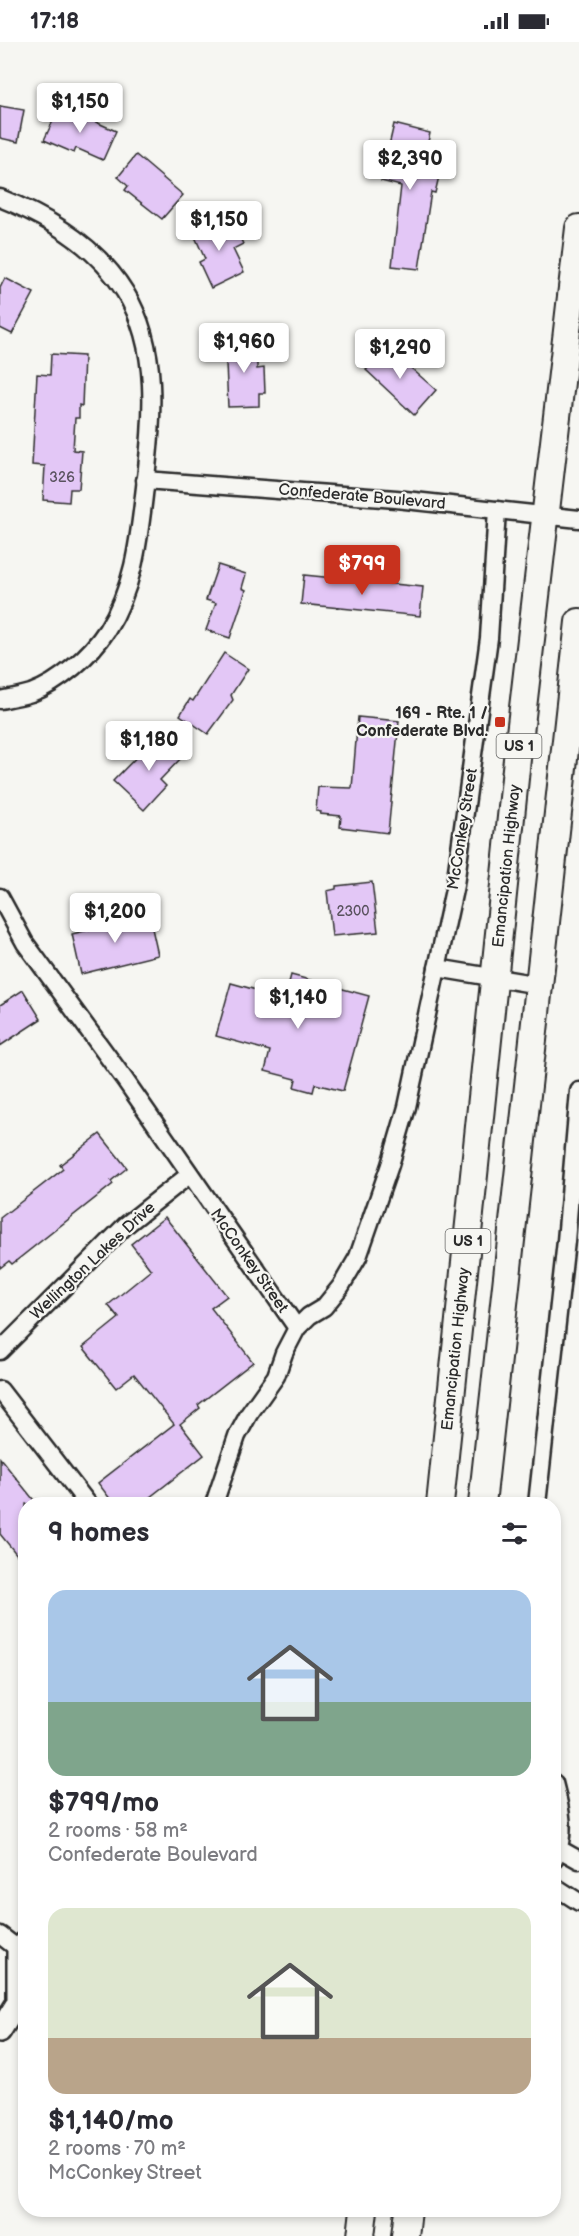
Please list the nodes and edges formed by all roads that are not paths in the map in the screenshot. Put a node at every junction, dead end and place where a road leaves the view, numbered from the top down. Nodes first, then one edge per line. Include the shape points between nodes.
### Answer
1 (0, 198) edge
2 (579, 228) edge
3 (146, 480) junction
4 (497, 510) junction
5 (547, 515) junction
6 (579, 519) edge
7 (579, 622) edge
8 (0, 700) edge
9 (0, 897) edge
10 (437, 968) junction
11 (496, 978) junction
12 (539, 985) junction
13 (579, 1091) edge
14 (189, 1175) junction
15 (297, 1328) junction
16 (0, 1351) edge
17 (0, 1390) edge
18 (83, 1497) edge
19 (216, 1497) edge
20 (441, 1497) edge
21 (483, 1497) edge
22 (538, 1497) edge
23 (561, 1853) edge
24 (579, 1860) edge
25 (561, 1890) edge
26 (579, 1902) edge
27 (0, 1935) edge
28 (18, 1946) edge
29 (18, 2005) edge
30 (0, 2031) edge
31 (363, 2217) edge
32 (407, 2217) edge
33 (361, 2236) edge
34 (405, 2236) edge

1 - 3 street via 58,226 97,256 126,294 140,326 151,389
2 - 5 main road, Emancipation Highway / US 1
3 - 4 street, Confederate Boulevard
3 - 8 street via 138,551 129,584 106,632 60,676 33,692
4 - 5 street, Confederate Boulevard
4 - 10 street, McConkey Street via 489,638 473,763 456,885
5 - 6 street, Confederate Boulevard
5 - 11 main road, Emancipation Highway / US 1
7 - 12 main road, US 1
9 - 14 street, McConkey Street via 25,943
10 - 11 street
10 - 15 street, McConkey Street via 407,1107 358,1257 324,1307
11 - 12 street
11 - 20 main road, Emancipation Highway / US 1
12 - 21 main road, US 1
13 - 22 street
14 - 15 street, McConkey Street
14 - 16 street, Wellington Lakes Drive via 126,1225
15 - 19 street via 276,1376 237,1436
17 - 18 street
23 - 24 street
25 - 26 street
27 - 28 street
29 - 30 street
31 - 33 main road
32 - 34 main road

